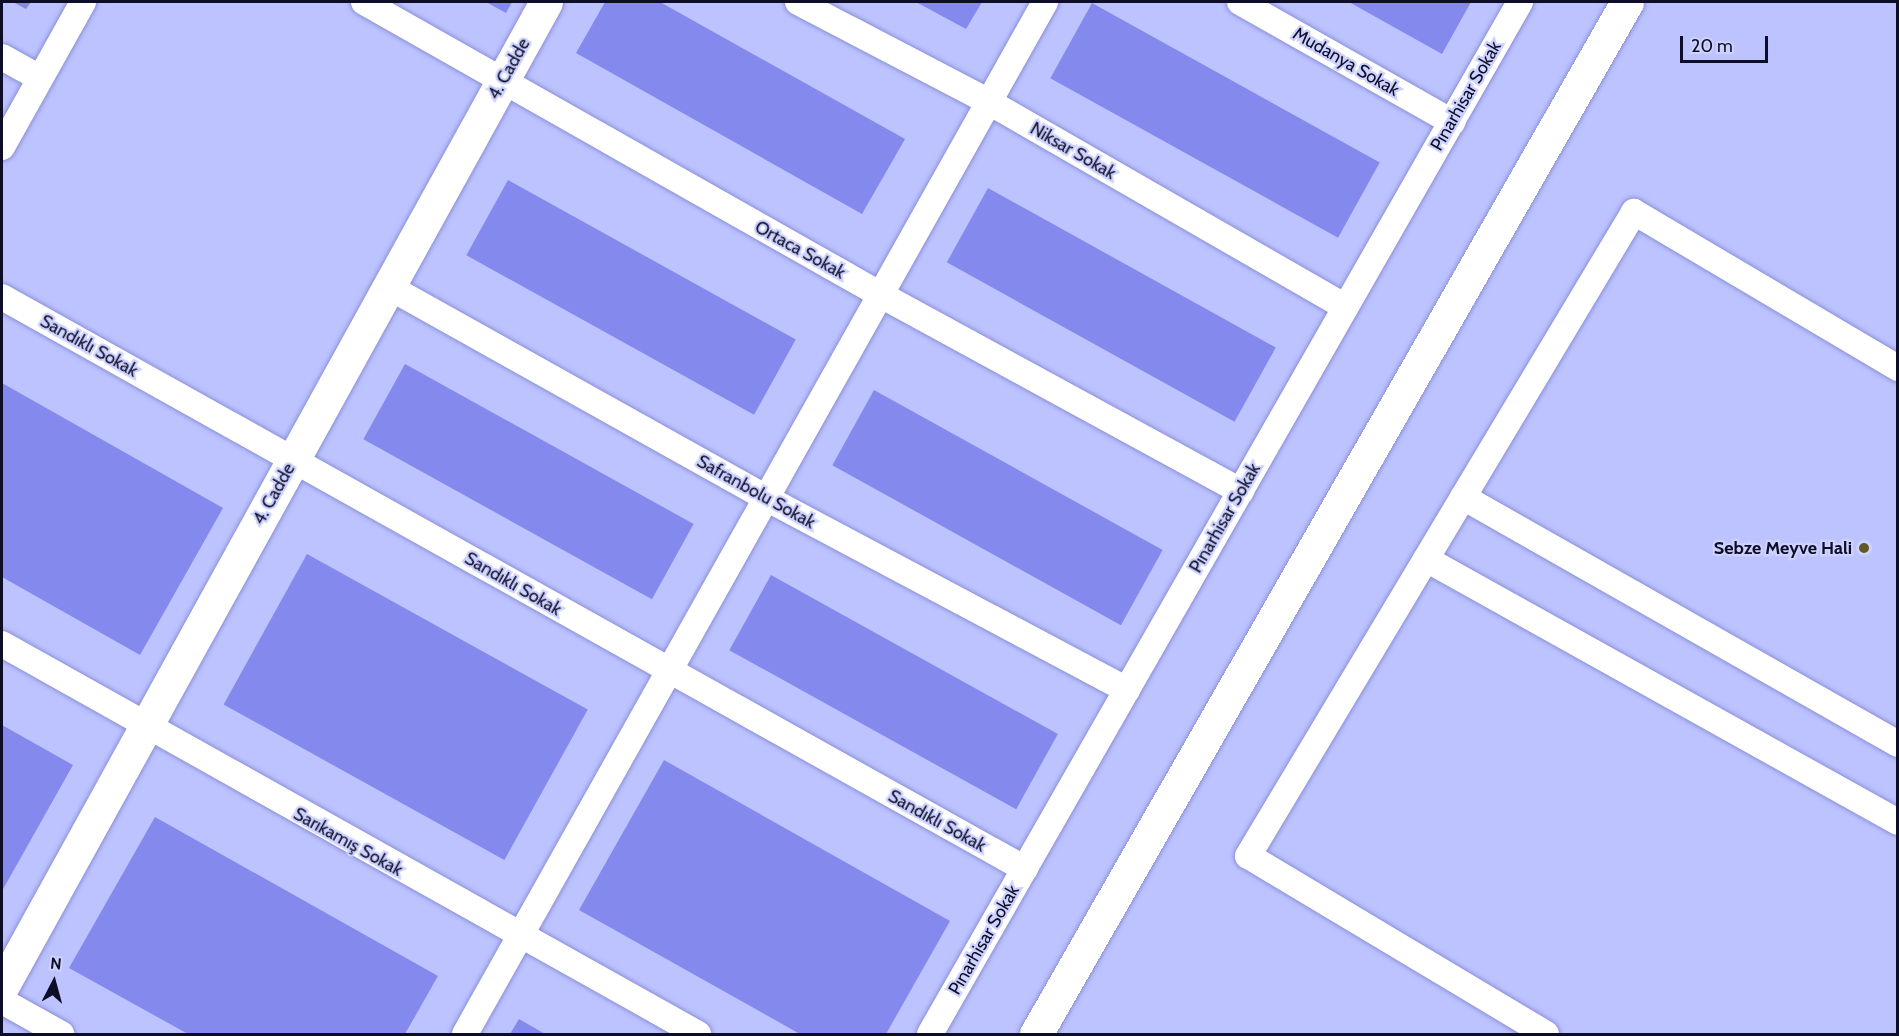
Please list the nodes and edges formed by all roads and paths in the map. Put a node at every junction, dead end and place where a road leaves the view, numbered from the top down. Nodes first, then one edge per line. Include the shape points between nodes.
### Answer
1 (83, 2) edge
2 (364, 2) edge
3 (546, 2) edge
4 (798, 2) edge
5 (1045, 2) edge
6 (1240, 2) edge
7 (1520, 2) edge
8 (1627, 2) edge
9 (2, 57) edge
10 (40, 78) junction
11 (504, 79) junction
12 (989, 102) junction
13 (1452, 122) junction
14 (2, 147) edge
15 (389, 287) junction
16 (880, 295) junction
17 (2, 297) edge
18 (1345, 307) junction
19 (1898, 368) edge
20 (293, 461) junction
21 (1241, 490) junction
22 (1463, 497) junction
23 (766, 498) junction
24 (1426, 559) junction
25 (2, 644) edge
26 (668, 673) junction
27 (1127, 690) junction
28 (146, 726) junction
29 (1898, 744) edge
30 (1898, 822) edge
31 (1025, 869) junction
32 (519, 937) junction
33 (2, 987) edge
34 (2, 1001) edge
35 (61, 1035) edge
36 (465, 1035) edge
37 (698, 1035) edge
38 (930, 1035) edge
39 (1036, 1035) edge
40 (1546, 1035) edge

1 - 10 street
2 - 11 street, Ortaca Sokak
3 - 11 street, 4. Cadde
4 - 12 street, Niksar Sokak
5 - 12 street
6 - 13 street, Mudanya Sokak
7 - 13 street, Pınarhisar Sokak
8 - 39 street
9 - 10 street
10 - 14 street
11 - 15 street, 4. Cadde
11 - 16 street, Ortaca Sokak
12 - 16 street
12 - 18 street, Niksar Sokak
13 - 18 street, Pınarhisar Sokak
15 - 20 street, 4. Cadde
15 - 23 street, Safranbolu Sokak
16 - 21 street, Ortaca Sokak
16 - 23 street
17 - 20 street, Sandıklı Sokak
18 - 21 street, Pınarhisar Sokak
19 - 22 street via 1634,212
20 - 26 street, Sandıklı Sokak
20 - 28 street, 4. Cadde
21 - 27 street, Pınarhisar Sokak
22 - 24 street
22 - 29 street
23 - 26 street
23 - 27 street, Safranbolu Sokak
24 - 30 street
24 - 40 street via 1248,856
25 - 28 street, Sarıkamış Sokak
26 - 31 street, Sandıklı Sokak
26 - 32 street
27 - 31 street, Pınarhisar Sokak
28 - 32 street, Sarıkamış Sokak
28 - 33 street, 4. Cadde
31 - 38 street, Pınarhisar Sokak
32 - 36 street
32 - 37 street, Sarıkamış Sokak
34 - 35 street

